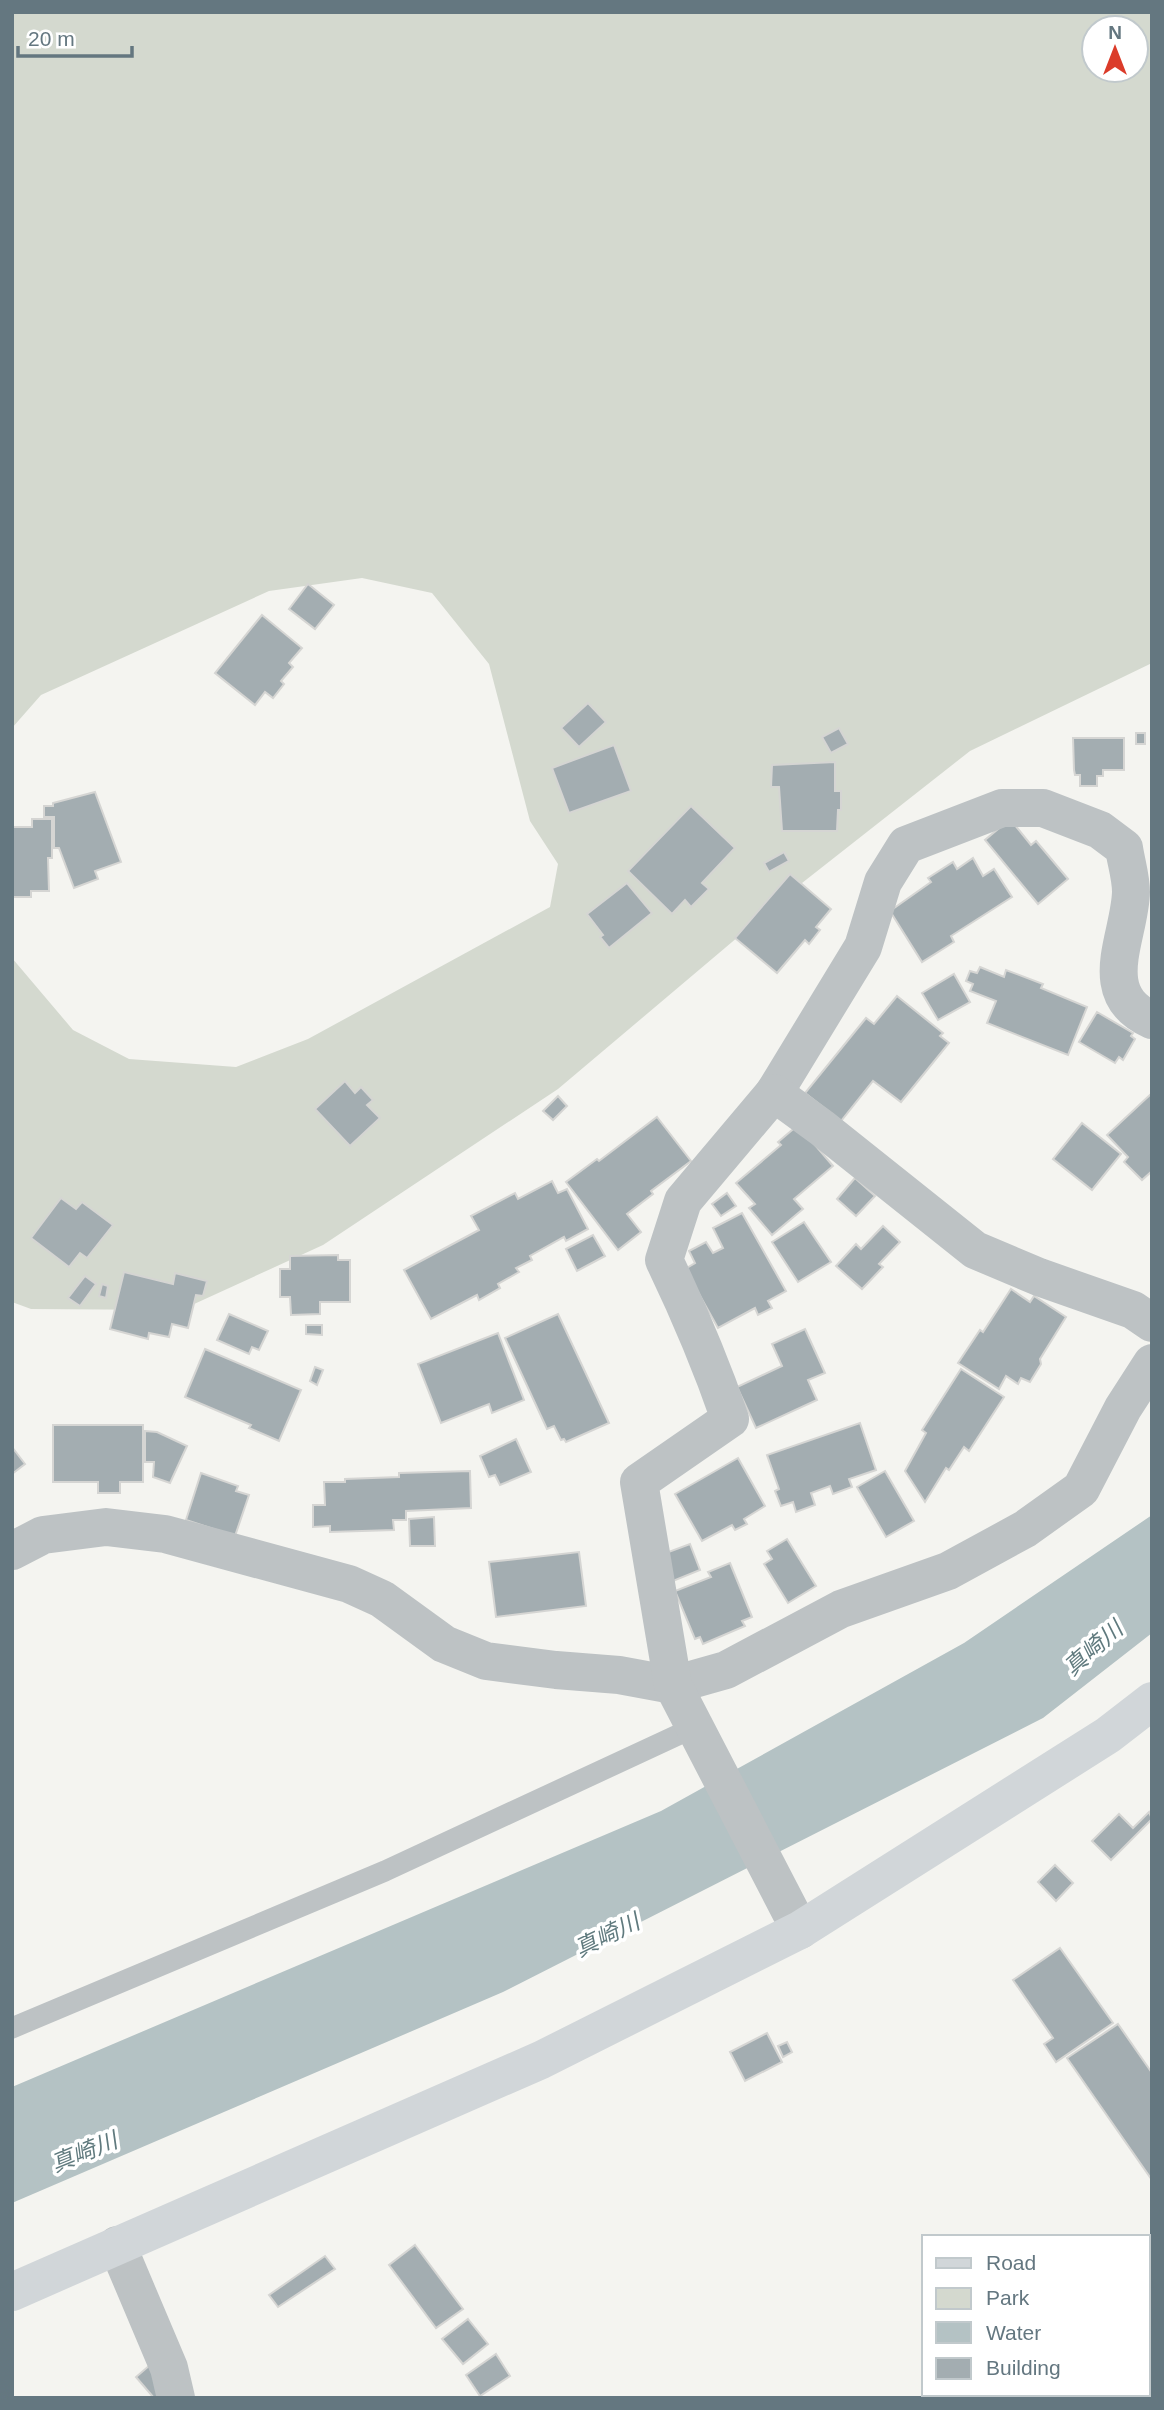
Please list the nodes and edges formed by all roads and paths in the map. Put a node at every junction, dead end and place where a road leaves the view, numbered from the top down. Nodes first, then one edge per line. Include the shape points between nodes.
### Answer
1 (1152, 1020) edge
2 (774, 1093) junction
3 (1151, 1321) edge
4 (1152, 1363) edge
5 (12, 1551) edge
6 (673, 1685) junction
7 (1152, 1701) edge
8 (695, 1727) junction
9 (800, 1930) junction
10 (12, 2028) edge
11 (117, 2245) junction
12 (12, 2292) edge
13 (176, 2398) edge

1 - 2 street via 1125,1000 1117,973 1131,891 1124,848 1100,830 1043,808 1002,808 906,845 883,882 863,947
2 - 3 street via 975,1250
2 - 6 street via 683,1200 664,1260 730,1419 639,1482
4 - 6 street via 1081,1489 1025,1529 948,1571 841,1609 726,1670
5 - 6 street via 43,1535 106,1527 165,1534 349,1584 382,1598 444,1644 486,1661
6 - 8 street
7 - 9 street via 1108,1735
8 - 9 street
8 - 10 lane via 385,1871
9 - 11 street via 541,2060
11 - 12 street
11 - 13 street via 169,2368

